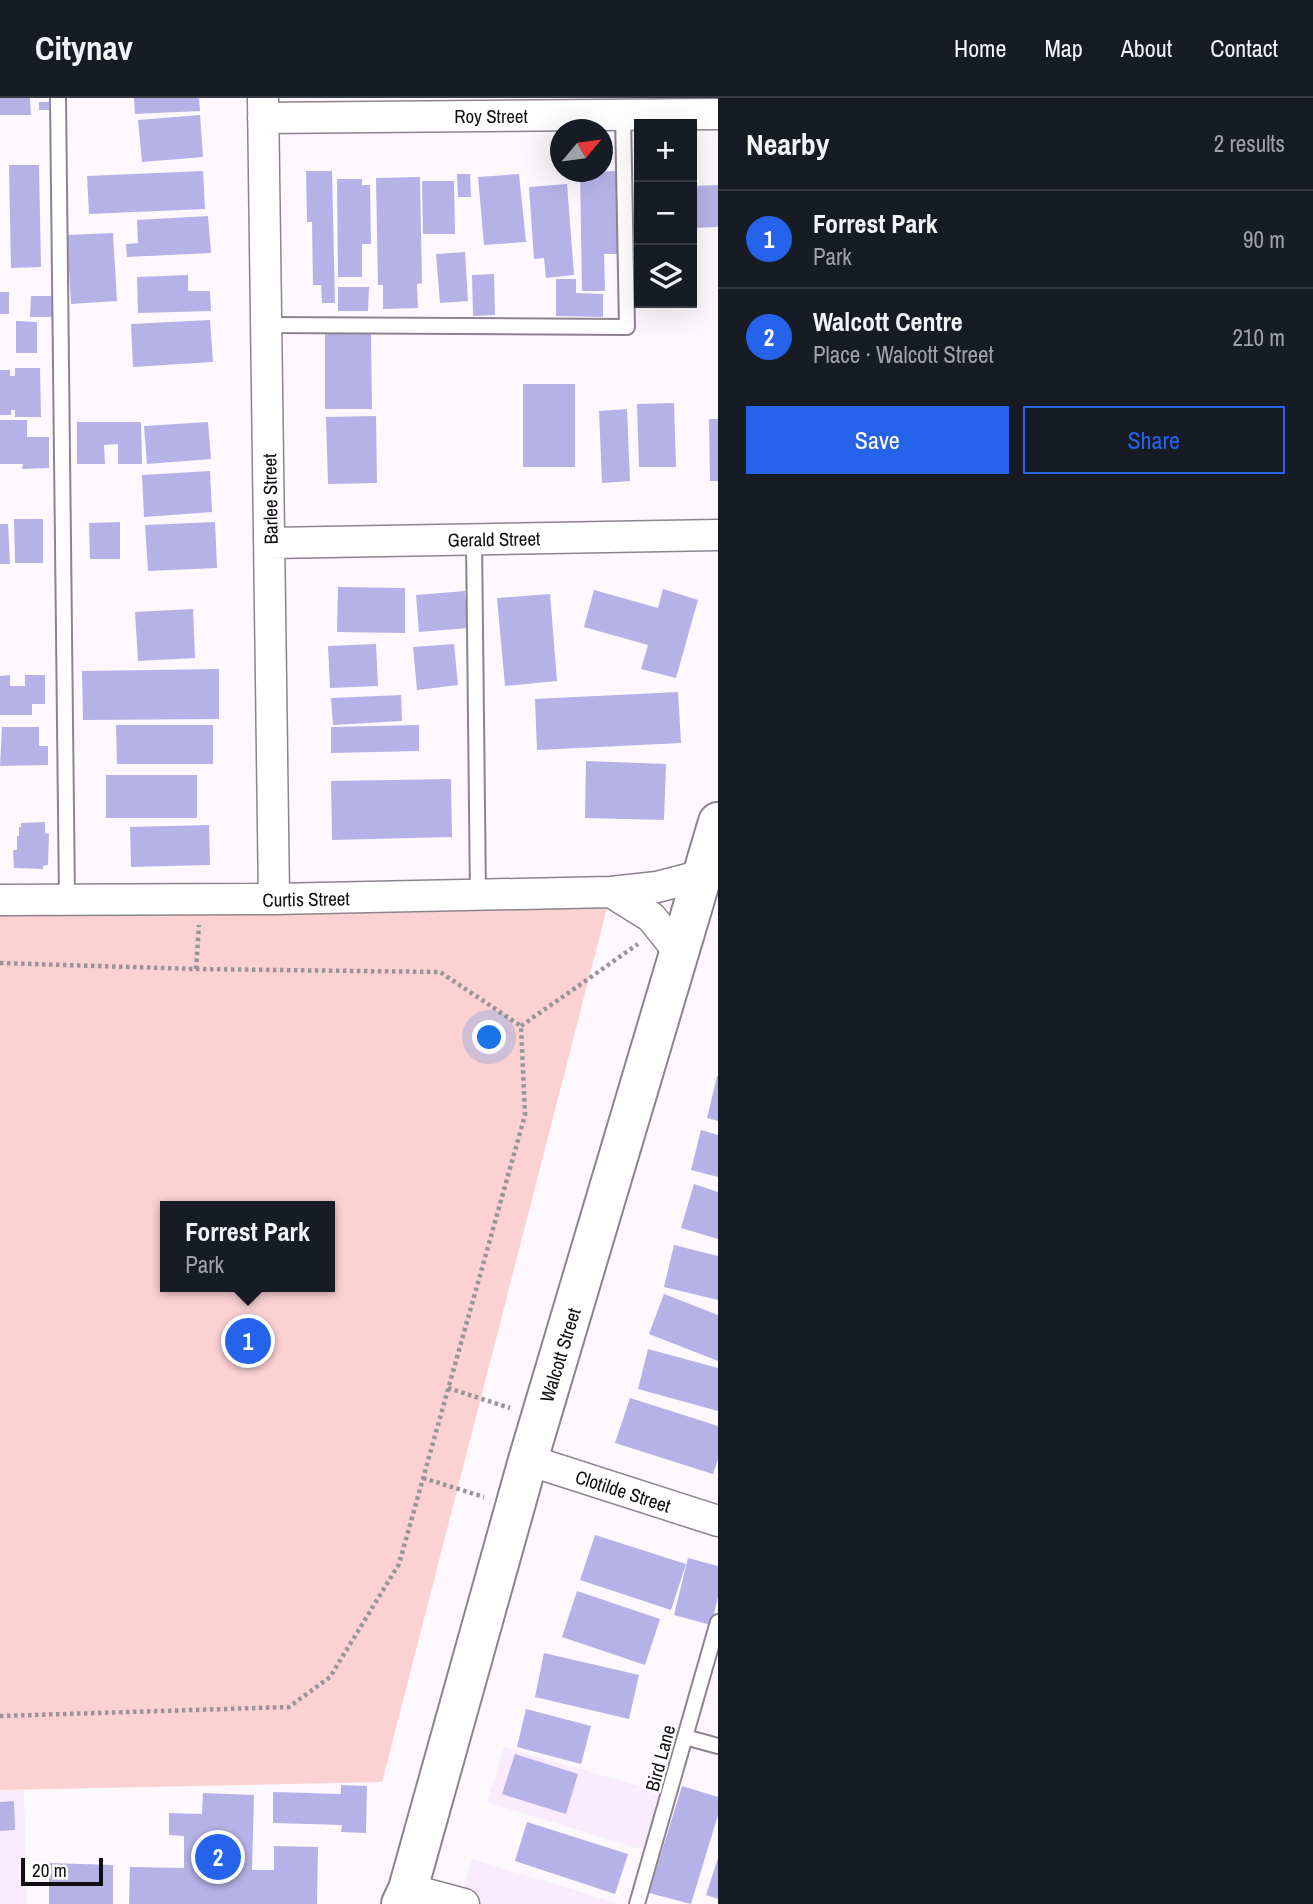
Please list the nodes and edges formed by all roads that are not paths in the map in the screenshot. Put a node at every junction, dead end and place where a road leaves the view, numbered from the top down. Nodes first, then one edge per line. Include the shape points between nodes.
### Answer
1 (58, 98) edge
2 (263, 108) edge
3 (718, 114) edge
4 (623, 115) junction
5 (266, 326) junction
6 (718, 535) edge
7 (474, 540) junction
8 (271, 542) junction
9 (718, 822) edge
10 (703, 875) junction
11 (611, 892) junction
12 (478, 897) junction
13 (274, 899) junction
14 (0, 900) edge
15 (66, 900) junction
16 (680, 953) junction
17 (528, 1460) junction
18 (718, 1521) edge
19 (718, 1622) edge
20 (685, 1737) junction
21 (718, 1746) edge
22 (406, 1899) edge
23 (464, 1904) edge
24 (637, 1904) edge

1 - 15 lane
2 - 4 street, Roy Street
2 - 5 street, Barlee Street
3 - 4 street, Roy Street
4 - 5 lane via 627,327
5 - 8 street, Barlee Street
6 - 7 street, Gerald Street
7 - 8 street, Gerald Street
7 - 12 lane
8 - 13 street, Barlee Street
9 - 10 main road, Walcott Street
10 - 11 street, Curtis Street
10 - 16 main road, Walcott Street
11 - 12 street, Curtis Street
11 - 16 street via 651,917
12 - 13 street, Curtis Street
13 - 15 street, Curtis Street
14 - 15 street, Curtis Street
16 - 17 main road, Walcott Street
17 - 18 street, Clotilde Street
17 - 22 main road, Walcott Street
19 - 20 lane, Bird Lane
20 - 21 lane
20 - 24 lane, Bird Lane
22 - 23 street

